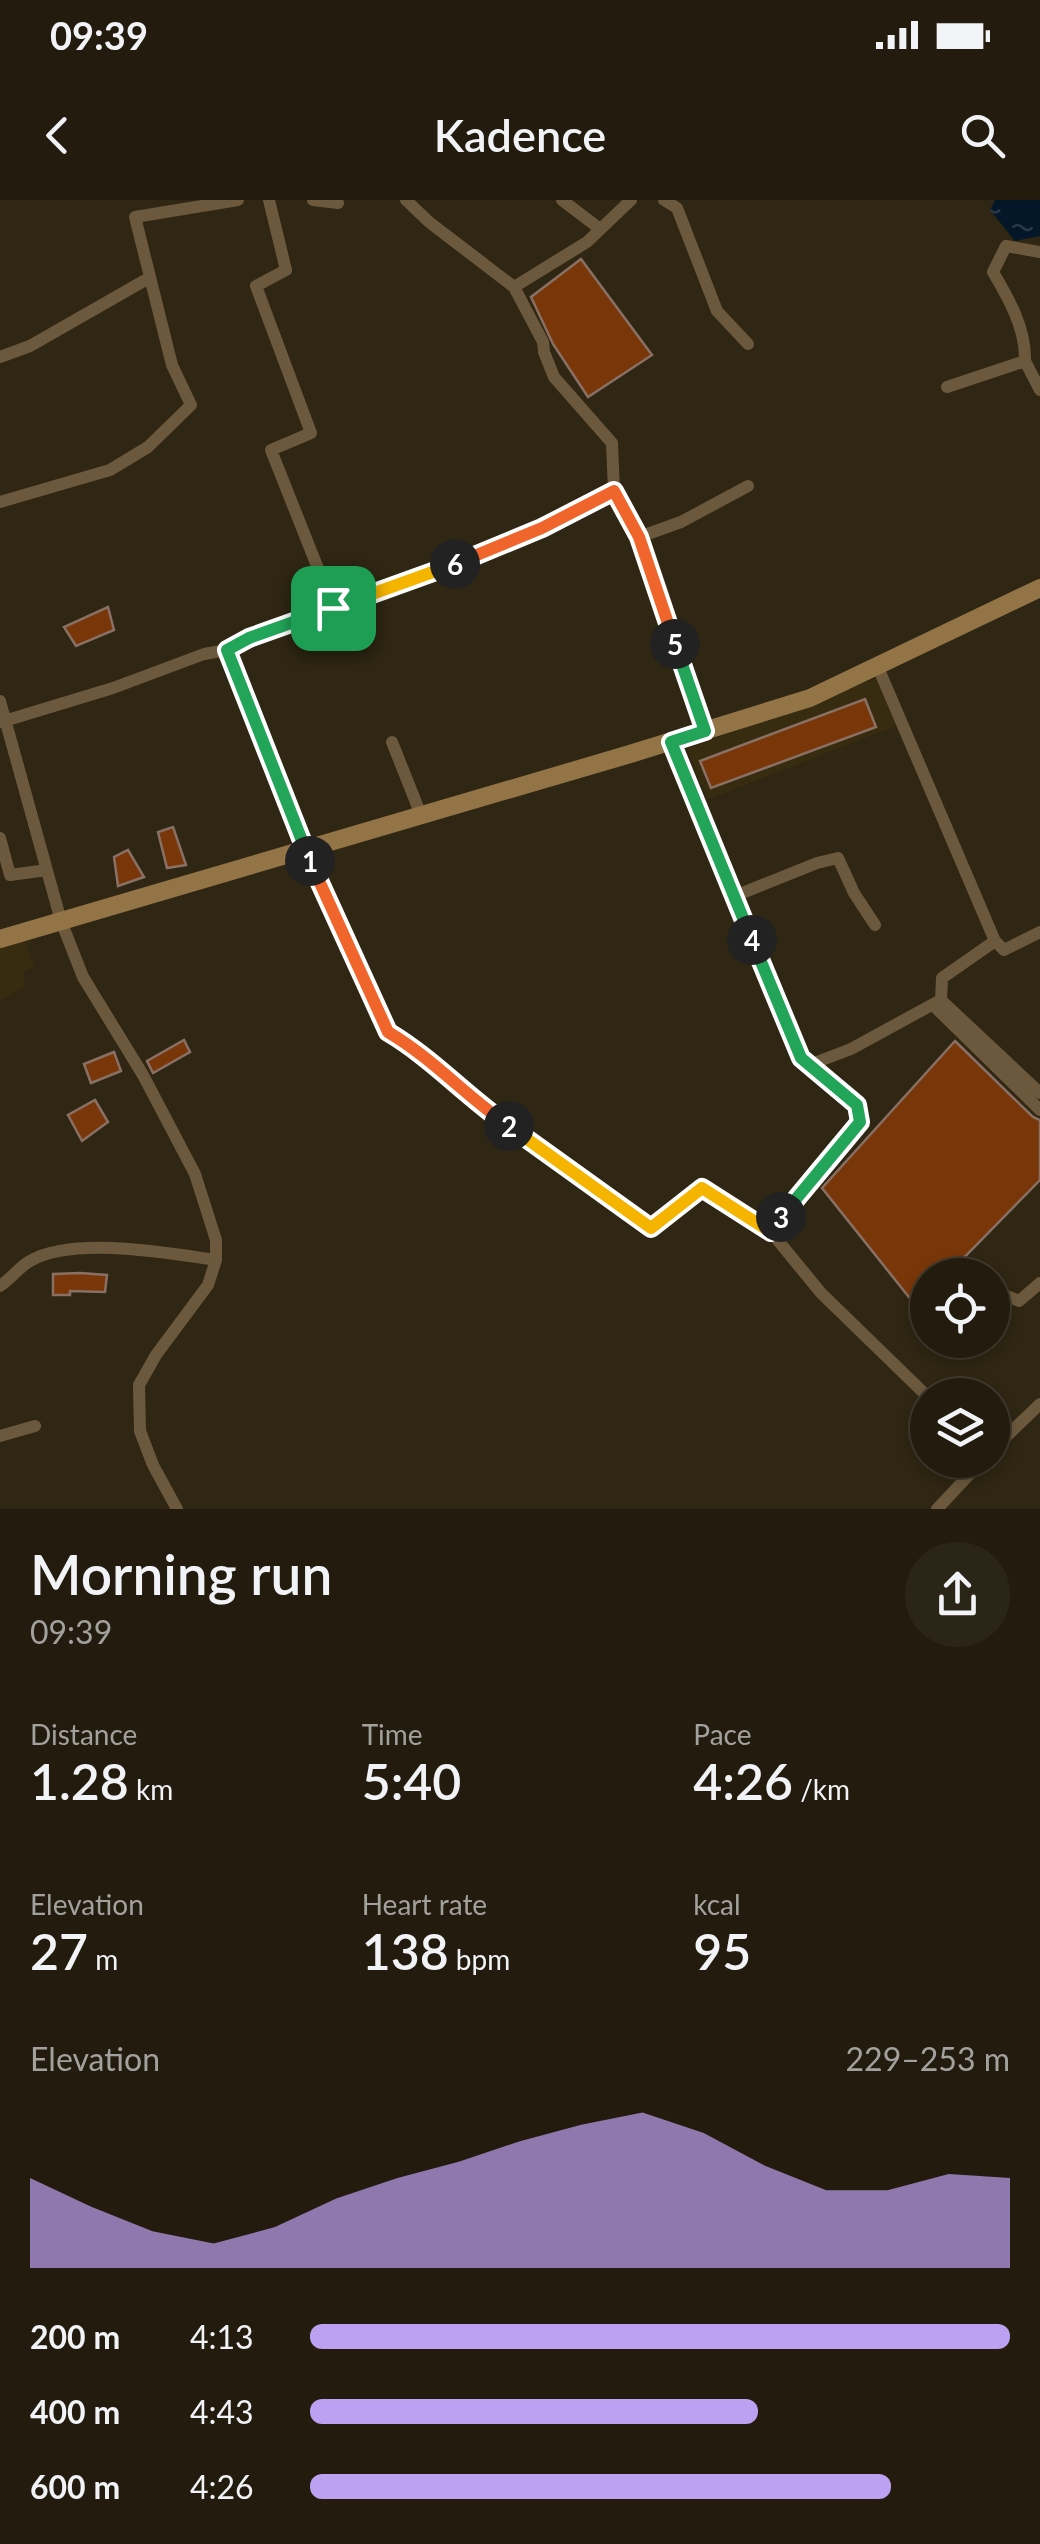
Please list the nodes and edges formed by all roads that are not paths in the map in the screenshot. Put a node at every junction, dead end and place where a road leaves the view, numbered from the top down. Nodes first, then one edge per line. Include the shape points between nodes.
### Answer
1 (238, 200) edge
2 (269, 200) edge
3 (313, 200) edge
4 (406, 200) edge
5 (562, 200) edge
6 (632, 200) edge
7 (664, 200) edge
8 (338, 203) dead end
9 (600, 230) junction
10 (1040, 252) edge
11 (149, 278) junction
12 (514, 287) junction
13 (748, 344) dead end
14 (0, 356) edge
15 (1025, 361) junction
16 (947, 387) dead end
17 (1040, 390) edge
18 (748, 486) dead end
19 (614, 491) junction
20 (0, 502) edge
21 (639, 537) junction
22 (1040, 588) edge
23 (333, 608) junction
24 (344, 634) dead end
25 (227, 650) junction
26 (877, 666) junction
27 (0, 701) edge
28 (3, 722) edge
29 (705, 731) junction
30 (392, 742) dead end
31 (671, 742) junction
32 (421, 815) junction
33 (0, 838) edge
34 (305, 849) junction
35 (47, 870) junction
36 (735, 896) junction
37 (61, 921) junction
38 (875, 925) dead end
39 (1040, 932) edge
40 (0, 939) edge
41 (995, 941) junction
42 (937, 1002) junction
43 (809, 1065) junction
44 (1040, 1093) edge
45 (1040, 1110) edge
46 (771, 1232) junction
47 (216, 1260) junction
48 (1040, 1283) edge
49 (0, 1286) edge
50 (1010, 1297) edge
51 (910, 1380) edge
52 (1040, 1404) edge
53 (35, 1426) dead end
54 (1010, 1433) edge
55 (0, 1436) edge
56 (966, 1478) edge
57 (177, 1509) edge
58 (937, 1509) edge

1 - 11 street via 136,217
2 - 23 street via 286,270 256,286 311,433 271,450
3 - 8 street
4 - 12 street
5 - 9 street
6 - 9 street
7 - 13 street via 677,208 717,311
9 - 12 street
10 - 15 street via 1006,246 994,272 1026,345
11 - 14 street via 30,346
11 - 20 street via 172,365 192,405 148,447 110,470
12 - 19 street via 554,377 612,443
15 - 16 street
15 - 17 street
18 - 21 street
19 - 21 street
19 - 23 street via 485,554
21 - 29 street
22 - 26 main road
23 - 24 street
23 - 25 street
25 - 28 street
25 - 34 street
26 - 29 main road via 810,698
26 - 41 street
27 - 28 street
28 - 35 street
29 - 31 main road
30 - 32 street
31 - 32 main road
31 - 36 street
32 - 34 main road
33 - 35 street via 10,875
34 - 37 main road
34 - 46 street via 388,1032 651,1228 702,1188
35 - 37 street
36 - 38 street via 838,858
36 - 43 street
37 - 40 main road
37 - 47 street via 83,977 195,1174
39 - 41 street via 1004,950
41 - 42 street via 942,978
42 - 43 street
42 - 44 street
42 - 45 street
43 - 46 street via 857,1105 860,1122
46 - 51 street via 821,1293
47 - 49 street via 130,1248 71,1251 29,1261
47 - 57 street via 208,1285 140,1385 140,1431
48 - 50 street via 1019,1301
52 - 54 street
53 - 55 street
56 - 58 street

